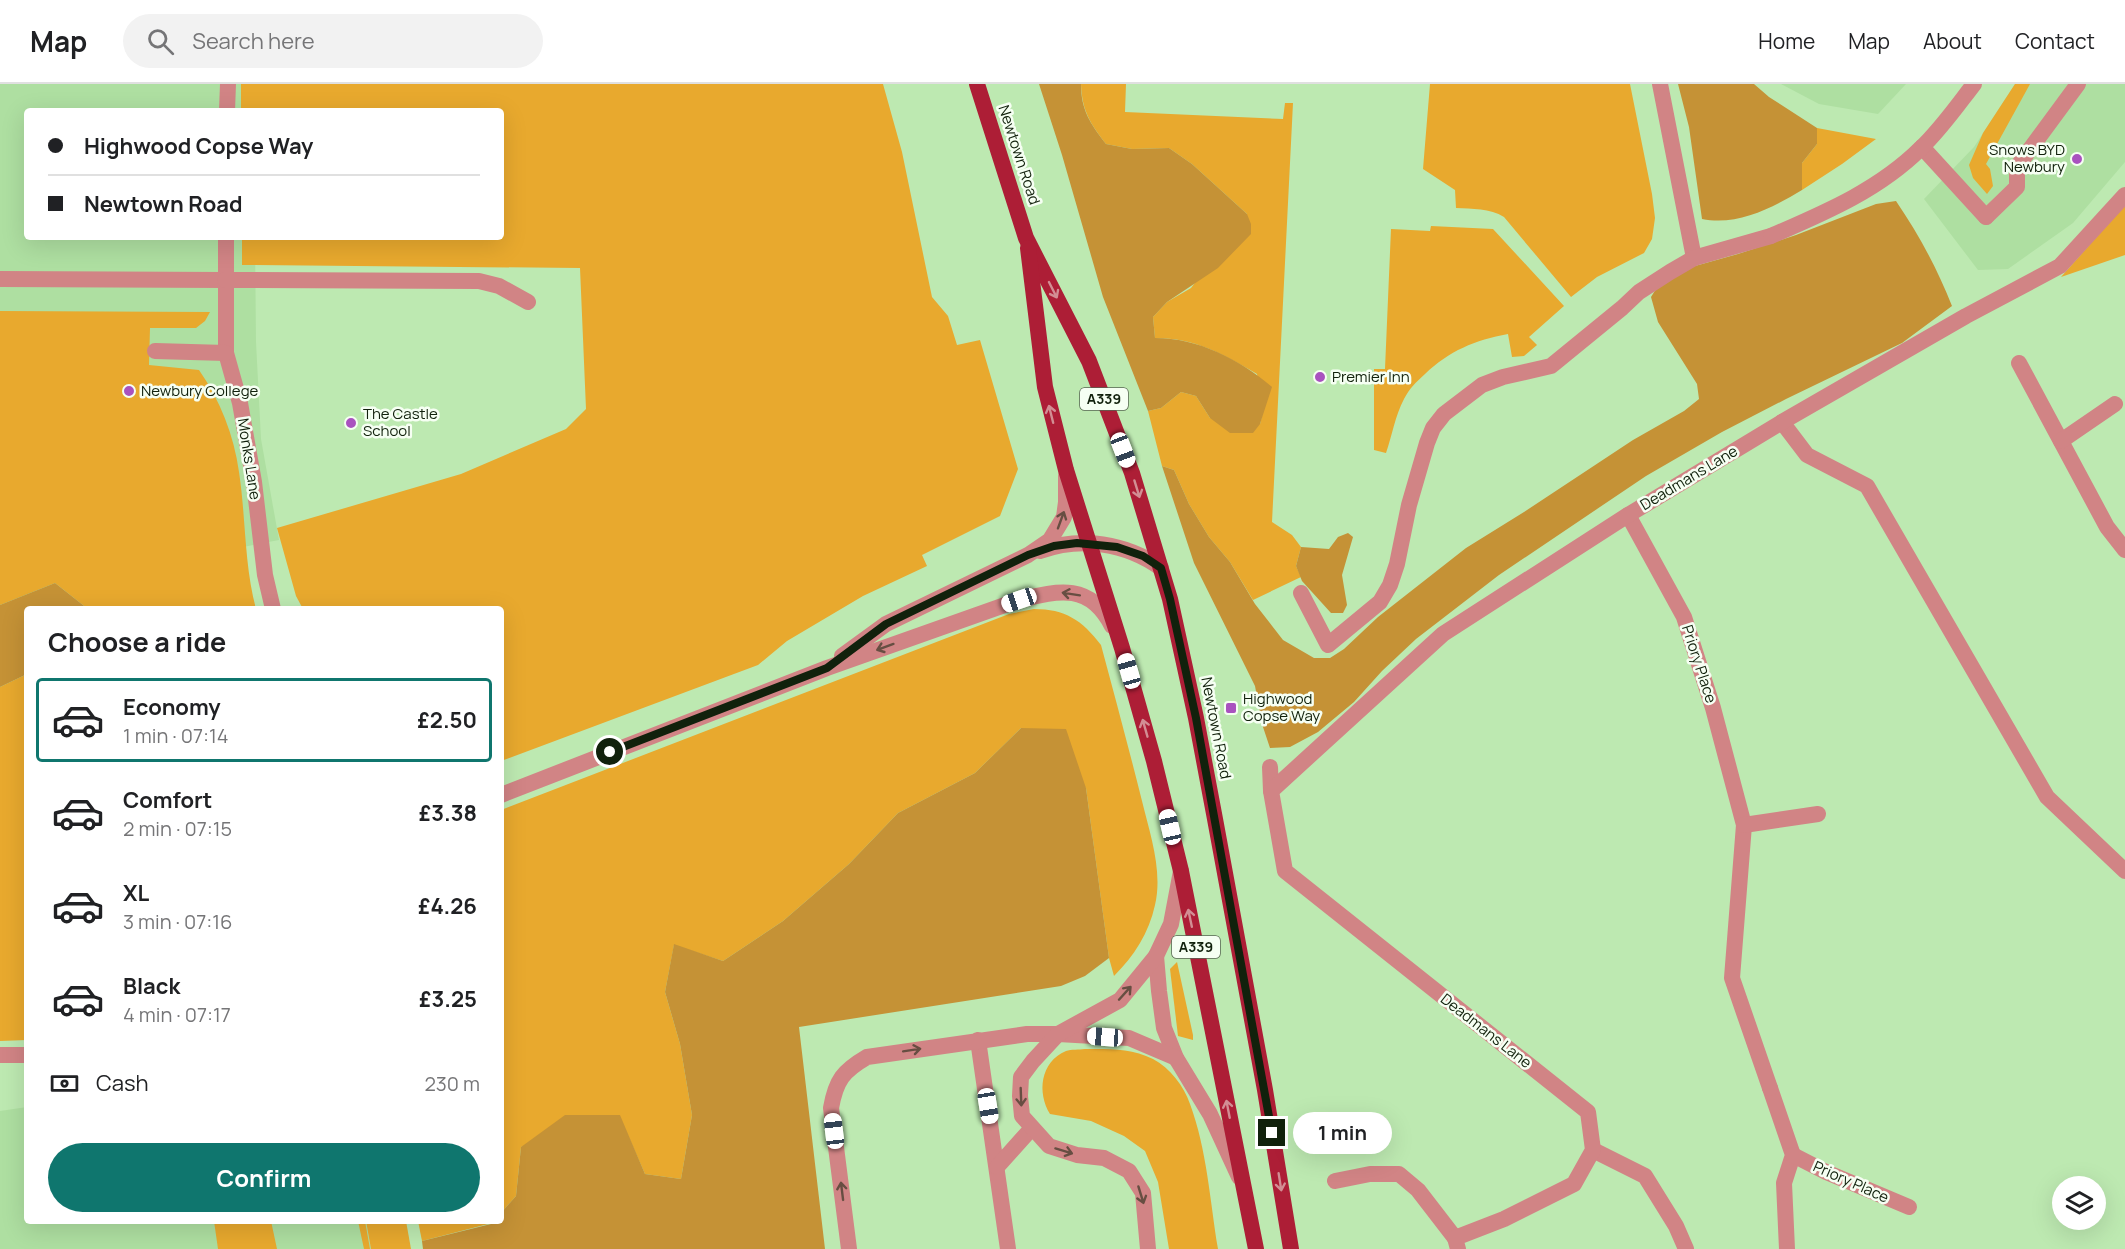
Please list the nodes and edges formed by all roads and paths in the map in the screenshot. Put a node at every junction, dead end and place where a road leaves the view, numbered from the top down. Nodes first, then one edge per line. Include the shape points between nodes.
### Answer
1 (228, 84) edge
2 (977, 84) edge
3 (1660, 84) edge
4 (1974, 84) edge
5 (2078, 84) edge
6 (227, 108) edge
7 (1922, 147) junction
8 (2125, 195) edge
9 (1026, 238) junction
10 (226, 240) edge
11 (1694, 258) junction
12 (0, 279) edge
13 (225, 280) junction
14 (528, 302) dead end
15 (155, 351) dead end
16 (226, 353) junction
17 (2019, 363) dead end
18 (2115, 405) dead end
19 (1782, 422) junction
20 (2061, 441) junction
21 (1066, 470) junction
22 (1628, 514) junction
23 (1089, 543) junction
24 (2125, 550) edge
25 (1028, 555) junction
26 (1161, 568) junction
27 (1301, 593) dead end
28 (272, 606) edge
29 (1122, 648) junction
30 (827, 668) junction
31 (1270, 767) dead end
32 (1270, 791) junction
33 (504, 794) edge
34 (1818, 814) dead end
35 (1744, 825) junction
36 (1180, 871) junction
37 (2125, 871) edge
38 (1156, 956) junction
39 (1058, 1034) junction
40 (978, 1040) junction
41 (0, 1055) edge
42 (24, 1055) edge
43 (1176, 1058) junction
44 (1032, 1128) junction
45 (1593, 1150) junction
46 (1793, 1155) junction
47 (997, 1167) junction
48 (1335, 1181) dead end
49 (1244, 1190) junction
50 (1909, 1208) dead end
51 (1456, 1243) edge
52 (849, 1249) edge
53 (1008, 1249) edge
54 (1148, 1249) edge
55 (1256, 1249) edge
56 (1291, 1249) edge
57 (1686, 1249) edge
58 (1787, 1249) edge

1 - 6 street
2 - 9 highway, Newtown Road / A339
3 - 11 street
4 - 7 street
5 - 7 street via 2016,167 2016,187 1986,217
7 - 11 street via 1841,205 1771,236
8 - 19 street, Deadmans Lane via 2060,266
21 -> 9 highway, Newtown Road / A339 via 1045,387
9 -> 26 highway, Newtown Road / A339 via 1089,361 1132,473
10 - 13 street, Monks Lane
11 - 27 street via 1639,292 1551,366 1482,385 1444,414 1426,443 1390,585 1380,602 1328,645
12 - 13 street
13 - 14 street via 479,281 499,286
13 - 16 street, Monks Lane
15 - 16 street
16 - 28 street, Monks Lane via 240,403
17 - 20 street
18 - 20 street
19 - 22 street, Deadmans Lane
19 - 37 street via 1807,455 1867,486 2047,796
20 - 24 street via 2107,527
21 - 23 highway, Newtown Road / A339
25 -> 21 street via 1050,540 1064,517
22 - 32 street, Deadmans Lane via 1443,634
22 - 35 street, Priory Place via 1684,616
23 - 25 street via 1054,546
23 - 26 street via 1143,556
23 - 29 highway, Newtown Road / A339
25 - 30 street via 886,624
26 -> 56 highway, Newtown Road / A339 via 1196,718
29 -> 30 street via 1097,603 1081,595 1048,592
36 -> 29 highway, Newtown Road / A339
30 - 33 street
31 - 32 street, Deadmans Lane
32 - 45 street, Deadmans Lane via 1284,871 1588,1112
34 - 35 street
35 - 46 street, Priory Place via 1732,978
36 - 38 street via 1171,924
49 -> 36 highway, Newtown Road / A339
39 -> 38 street via 1120,1000
38 - 43 street via 1164,1028
39 - 40 street
39 - 43 street via 1129,1038
39 -> 44 street via 1021,1077 1022,1116
40 - 47 street
52 -> 40 street via 831,1108 839,1081 849,1067 867,1057
41 - 42 street
43 - 49 street via 1210,1114
44 - 47 street
44 -> 54 street via 1049,1146 1104,1158 1129,1171 1143,1192
45 - 51 street via 1574,1184
45 - 57 street via 1645,1176
46 - 50 street, Priory Place
46 - 58 street via 1784,1183
47 - 53 street
48 - 51 street via 1370,1174 1399,1174 1418,1190
49 - 55 highway, Newtown Road / A339

